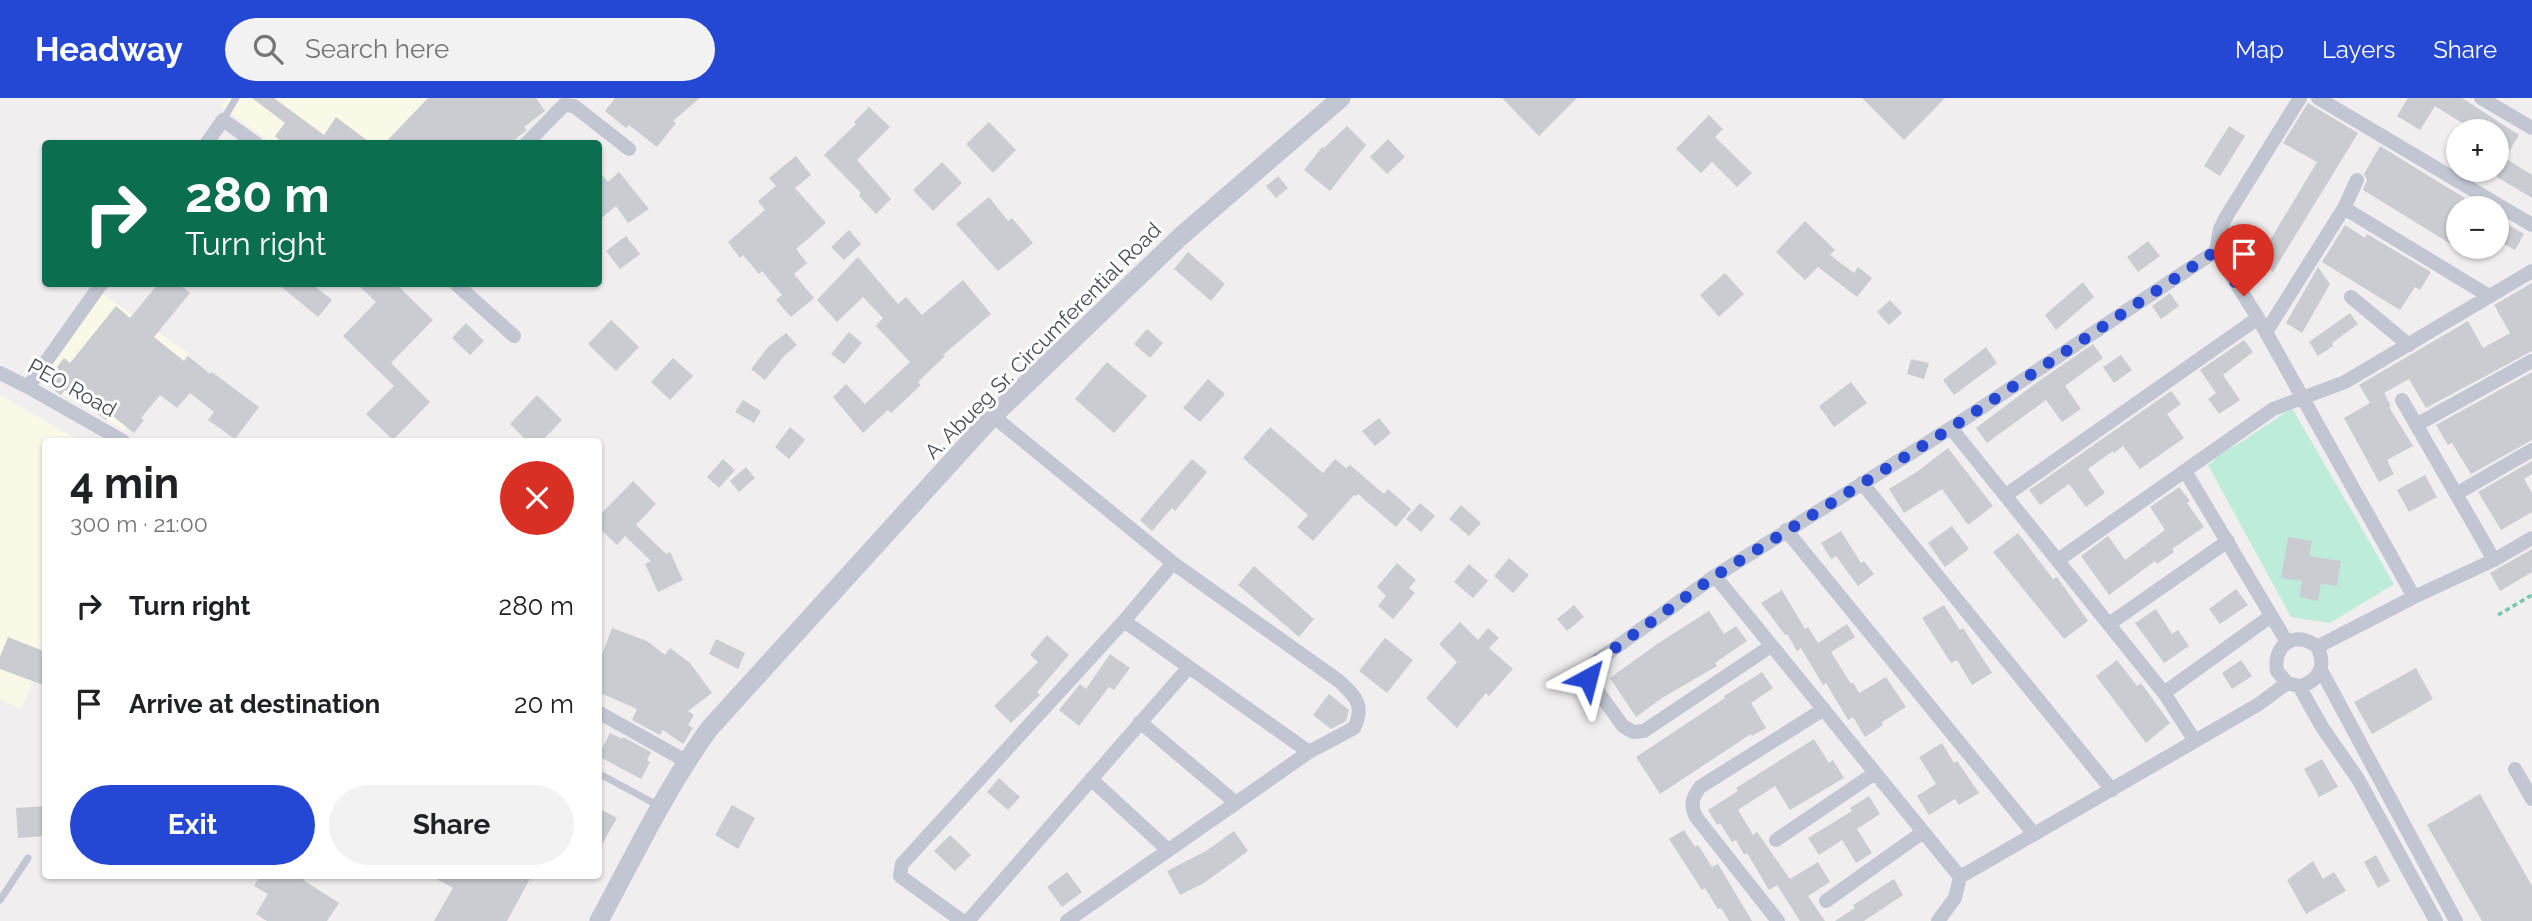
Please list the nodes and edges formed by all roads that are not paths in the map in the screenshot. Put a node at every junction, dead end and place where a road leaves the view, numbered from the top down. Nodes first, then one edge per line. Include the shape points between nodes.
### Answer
1 (236, 98) edge
2 (1341, 98) edge
3 (2300, 98) edge
4 (2318, 98) edge
5 (2482, 98) edge
6 (223, 120) junction
7 (2532, 128) edge
8 (209, 140) edge
9 (251, 140) edge
10 (530, 140) edge
11 (629, 149) dead end
12 (2357, 180) dead end
13 (2344, 208) junction
14 (2532, 225) edge
15 (2216, 251) junction
16 (2532, 271) edge
17 (100, 287) edge
18 (459, 287) edge
19 (2489, 296) junction
20 (2351, 297) dead end
21 (2258, 318) junction
22 (2266, 332) junction
23 (514, 335) dead end
24 (2409, 345) junction
25 (2532, 360) edge
26 (0, 373) edge
27 (28, 387) junction
28 (2302, 398) junction
29 (2402, 400) dead end
30 (993, 416) junction
31 (2416, 425) junction
32 (1951, 428) junction
33 (118, 438) edge
34 (2532, 450) edge
35 (2185, 471) junction
36 (1862, 483) junction
37 (2456, 494) junction
38 (2006, 495) junction
39 (1786, 530) junction
40 (2532, 538) edge
41 (2228, 541) junction
42 (2058, 560) junction
43 (2494, 560) junction
44 (1173, 563) junction
45 (1715, 576) junction
46 (2414, 597) junction
47 (2271, 617) junction
48 (1124, 621) junction
49 (2109, 624) junction
50 (2287, 642) junction
51 (1771, 646) junction
52 (2317, 648) junction
53 (1189, 667) junction
54 (2321, 670) junction
55 (2293, 685) junction
56 (2164, 694) junction
57 (1824, 709) junction
58 (602, 714) edge
59 (1140, 722) junction
60 (2195, 741) junction
61 (1309, 752) junction
62 (686, 761) junction
63 (2515, 769) dead end
64 (2373, 771) junction
65 (1875, 773) junction
66 (602, 775) edge
67 (1091, 779) junction
68 (2358, 779) junction
69 (2112, 790) junction
70 (2532, 799) edge
71 (1236, 803) junction
72 (659, 806) junction
73 (1923, 832) junction
74 (2034, 834) junction
75 (1776, 840) dead end
76 (1168, 850) junction
77 (28, 858) dead end
78 (1960, 877) junction
79 (0, 900) edge
80 (1826, 901) dead end
81 (599, 921) edge
82 (962, 921) edge
83 (968, 921) edge
84 (1067, 921) edge
85 (1778, 921) edge
86 (1938, 921) edge
87 (2436, 921) edge
88 (2456, 921) edge

1 - 6 lane
2 - 30 street, A. Abueg Sr. Circumferential Road via 1180,237
3 - 15 street via 2226,216
4 - 14 street
5 - 7 street
6 - 8 street
6 - 9 street
10 - 11 street via 569,104
12 - 13 street
13 - 19 street
13 - 22 street
15 - 21 street
15 - 32 street
16 - 19 street
17 - 27 street
18 - 23 street
19 - 24 street
20 - 24 street
21 - 22 street
21 - 38 street
22 - 28 street
24 - 28 street via 2337,386
25 - 31 street
26 - 27 street, PEO Road
27 - 33 street, PEO Road
28 - 35 street via 2273,409
28 - 46 street
29 - 31 street
30 - 44 street
30 - 62 street, A. Abueg Sr. Circumferential Road via 709,729
31 - 37 street
32 - 36 street
32 - 38 street
34 - 37 street
35 - 41 street
35 - 42 street
36 - 39 street
36 - 69 street
37 - 43 street
38 - 42 street
39 - 45 street
39 - 74 street
40 - 43 street
41 - 47 street
41 - 49 street
42 - 49 street
43 - 46 street
44 - 48 street
44 - 61 street via 1339,681 1359,703 1354,728
45 - 51 street
45 - 51 street via 1589,671 1591,685 1623,726 1633,732 1644,731
46 - 52 street
47 - 50 street
47 - 56 street
48 - 53 street
48 - 82 street via 902,863 900,876
49 - 56 street
50 - 52 street via 2300,639
50 - 55 street via 2275,663 2281,678
51 - 57 street
52 - 54 street
53 - 59 street
53 - 61 street
54 - 55 street via 2312,682
54 - 64 street
55 - 60 street
55 - 68 street
56 - 60 street
57 - 65 street
57 - 85 street via 1700,787 1692,801 1696,817
58 - 62 street
59 - 67 street
59 - 71 street
60 - 69 street
61 - 71 street
62 - 72 street, A. Abueg Sr. Circumferential Road
63 - 70 street
64 - 68 street
64 - 88 street
65 - 73 street
65 - 75 street
66 - 72 lane
67 - 76 street
67 - 83 street
68 - 87 street
69 - 74 street
71 - 76 street
72 - 81 street, A. Abueg Sr. Circumferential Road
73 - 78 street
73 - 80 street
74 - 78 street
76 - 84 street
77 - 79 lane
78 - 86 street via 1955,898

